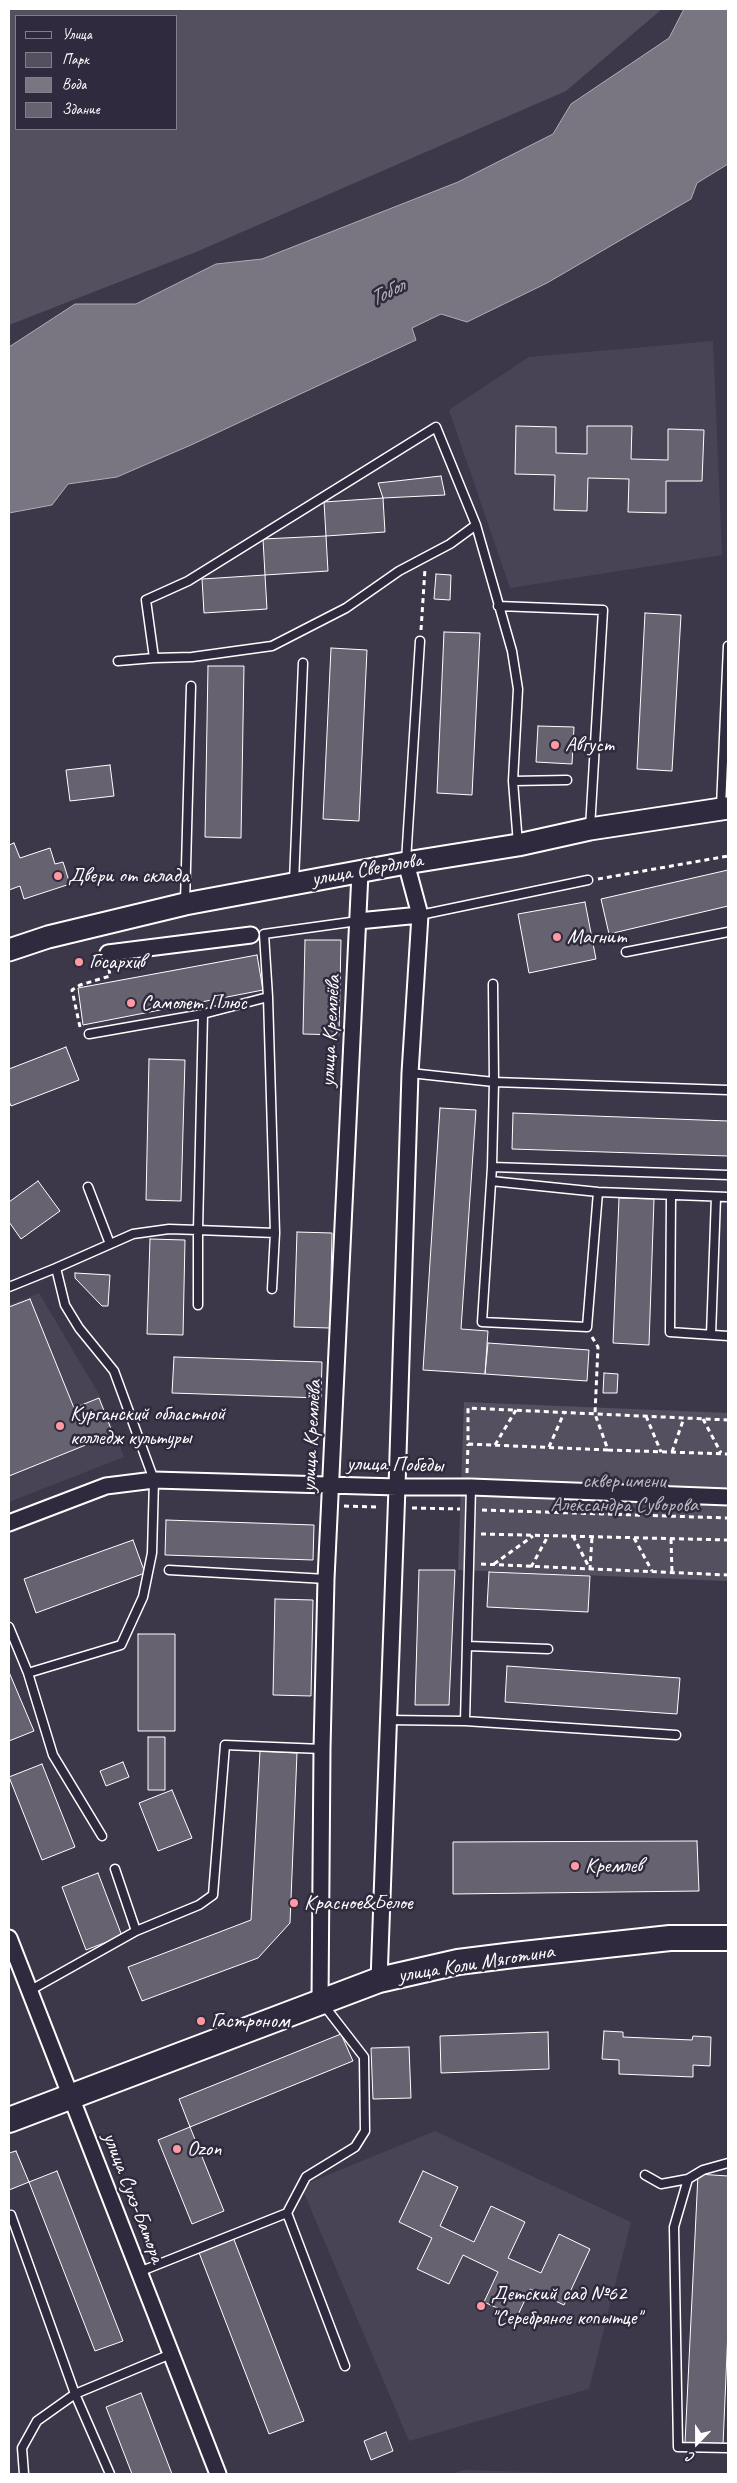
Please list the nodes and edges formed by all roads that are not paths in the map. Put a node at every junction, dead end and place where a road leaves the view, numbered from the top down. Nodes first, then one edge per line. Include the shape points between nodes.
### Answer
1 (476, 526) junction
2 (498, 606) junction
3 (420, 641) road end
4 (728, 646) edge
5 (154, 658) junction
6 (118, 661) dead end
7 (302, 663) dead end
8 (191, 686) dead end
9 (567, 780) dead end
10 (513, 781) junction
11 (725, 808) edge
12 (590, 829) junction
13 (518, 845) junction
14 (406, 863) junction
15 (360, 873) junction
16 (588, 880) road end
17 (294, 884) junction
18 (185, 904) junction
19 (420, 915) junction
20 (358, 922) junction
21 (728, 932) edge
22 (258, 934) junction
23 (9, 950) edge
24 (626, 952) dead end
25 (108, 953) road end
26 (493, 984) dead end
27 (268, 997) junction
28 (203, 1014) junction
29 (89, 1034) dead end
30 (410, 1073) junction
31 (494, 1082) junction
32 (728, 1090) edge
33 (492, 1167) junction
34 (728, 1175) edge
35 (491, 1182) junction
36 (88, 1187) dead end
37 (598, 1192) junction
38 (671, 1196) junction
39 (716, 1197) junction
40 (728, 1197) edge
41 (198, 1230) junction
42 (275, 1233) junction
43 (110, 1244) junction
44 (56, 1268) junction
45 (9, 1287) edge
46 (272, 1290) dead end
47 (198, 1305) dead end
48 (711, 1335) junction
49 (728, 1336) edge
50 (154, 1480) junction
51 (330, 1484) junction
52 (397, 1487) junction
53 (469, 1487) junction
54 (728, 1497) edge
55 (9, 1523) edge
56 (169, 1570) dead end
57 (326, 1579) junction
58 (9, 1627) edge
59 (468, 1646) junction
60 (548, 1649) dead end
61 (28, 1674) junction
62 (388, 1720) junction
63 (465, 1721) junction
64 (676, 1735) dead end
65 (322, 1749) junction
66 (102, 1836) dead end
67 (115, 1869) dead end
68 (136, 1931) junction
69 (9, 1938) edge
70 (728, 1938) edge
71 (378, 1980) junction
72 (29, 1991) junction
73 (320, 2000) junction
74 (71, 2097) junction
75 (9, 2120) edge
76 (728, 2163) edge
77 (645, 2175) dead end
78 (688, 2180) junction
79 (287, 2213) junction
80 (9, 2216) edge
81 (139, 2272) junction
82 (171, 2354) junction
83 (345, 2366) dead end
84 (75, 2394) junction
85 (728, 2448) edge
86 (24, 2474) edge
87 (110, 2474) edge
88 (218, 2474) edge

1 - 2 lane
1 - 5 lane via 399,571 346,608 272,646 192,657
1 - 5 lane via 436,427 188,581 146,600
2 - 10 lane via 512,651 518,688
2 - 12 lane via 603,610
3 - 14 lane
4 - 11 lane
5 - 6 lane
7 - 17 lane
8 - 18 lane
9 - 10 lane
10 - 13 lane
11 - 12 main road, улица Свердлова
12 - 13 main road, улица Свердлова
13 - 14 main road, улица Свердлова
14 - 15 main road, улица Свердлова
14 - 19 street
15 - 17 main road, улица Свердлова
15 - 20 street, улица Кремлёва
16 - 19 lane
17 - 18 main road, улица Свердлова
18 - 23 main road, улица Свердлова via 48,937
19 - 20 street
19 - 30 street
20 - 22 lane
20 - 51 street, улица Кремлёва
21 - 24 lane
22 - 25 street
22 - 27 lane
26 - 31 lane
27 - 28 lane
27 - 42 lane
28 - 29 lane
28 - 41 lane
30 - 31 lane
30 - 52 street
31 - 32 lane
31 - 33 lane
33 - 34 lane
33 - 35 lane
35 - 37 lane
35 - 37 lane via 482,1322 587,1328
36 - 43 lane
37 - 38 lane
38 - 39 lane
38 - 48 lane via 670,1332
39 - 40 lane
39 - 48 lane
41 - 42 lane
41 - 43 lane via 133,1234
41 - 47 lane
42 - 46 lane
43 - 44 lane
44 - 45 lane
44 - 50 lane via 65,1305 79,1328 114,1370
48 - 49 lane
50 - 51 street, улица Победы
50 - 55 street, улица Победы via 106,1486
50 - 61 lane via 152,1553 144,1597 121,1645
51 - 52 street, улица Победы
51 - 57 street, улица Кремлёва
52 - 53 street, улица Победы
52 - 62 street
53 - 54 street, улица Победы
53 - 59 lane
56 - 57 lane
57 - 65 street, улица Кремлёва
58 - 61 lane
59 - 60 lane
59 - 63 lane
61 - 66 lane via 53,1755
62 - 63 lane
62 - 71 street
63 - 64 lane
65 - 68 lane via 225,1745 213,1895 199,1905
65 - 73 street, улица Кремлёва
67 - 68 lane
68 - 72 lane
69 - 72 street, улица Сухэ-Батора
70 - 71 main road, улица Коли Мяготина via 670,1938 514,1955 458,1962
71 - 73 main road, улица Коли Мяготина
72 - 74 street, улица Сухэ-Батора
73 - 74 main road, улица Коли Мяготина
73 - 79 lane via 364,2057 365,2131 355,2147 306,2177
74 - 75 main road, улица Коли Мяготина
74 - 81 street, улица Сухэ-Батора
76 - 78 lane via 703,2170
77 - 78 lane via 661,2184
78 - 85 lane via 674,2226 678,2447
79 - 81 lane
79 - 83 lane
80 - 84 lane
81 - 82 street, улица Сухэ-Батора
82 - 84 lane
82 - 88 street, улица Сухэ-Батора
84 - 86 lane via 37,2420 22,2448
84 - 87 lane

